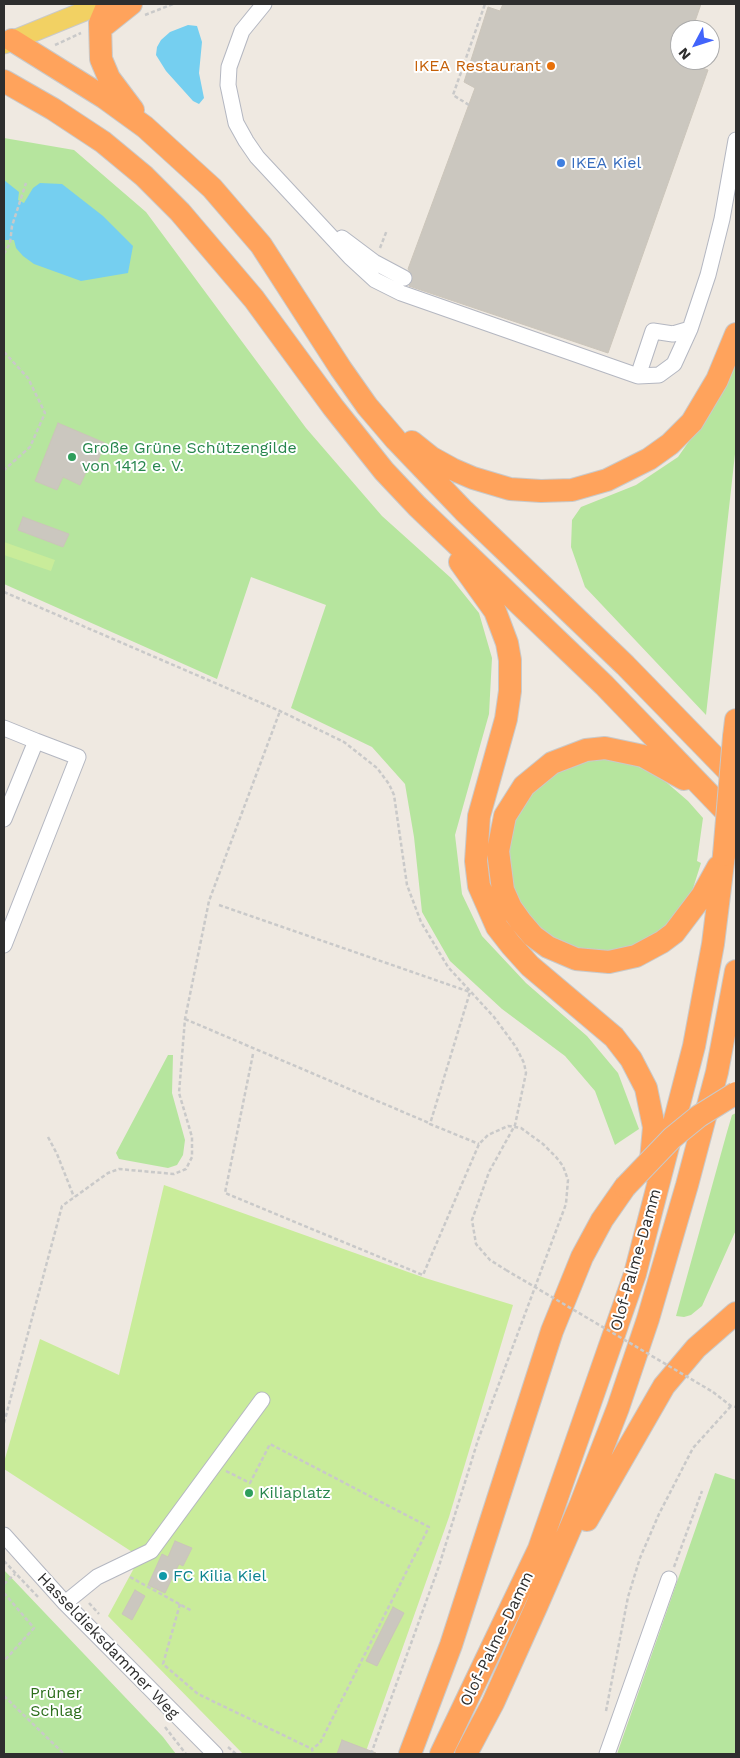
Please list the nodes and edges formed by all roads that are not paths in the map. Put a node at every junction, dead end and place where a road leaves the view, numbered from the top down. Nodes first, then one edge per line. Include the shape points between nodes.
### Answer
1 (102, 4) edge
2 (108, 4) edge
3 (264, 4) edge
4 (136, 10) edge
5 (99, 31) junction
6 (6, 40) edge
7 (4, 81) edge
8 (145, 127) junction
9 (736, 140) edge
10 (317, 219) junction
11 (404, 278) dead end
12 (690, 329) junction
13 (736, 334) edge
14 (638, 376) junction
15 (367, 406) junction
16 (417, 506) junction
17 (4, 728) edge
18 (735, 729) edge
19 (36, 740) junction
20 (736, 779) edge
21 (716, 799) junction
22 (4, 819) edge
23 (736, 822) edge
24 (716, 886) junction
25 (4, 945) edge
26 (736, 971) edge
27 (736, 1092) edge
28 (635, 1274) junction
29 (736, 1313) edge
30 (262, 1400) dead end
31 (4, 1536) edge
32 (669, 1579) road end
33 (65, 1603) junction
34 (537, 1605) junction
35 (609, 1748) edge
36 (215, 1754) edge
37 (410, 1754) edge
38 (440, 1754) edge
39 (466, 1754) edge

1 - 6 main road
2 - 5 highway
3 - 10 street via 246,24 235,46 229,67 231,105 236,123 258,157
4 - 5 highway via 105,23
5 - 8 highway via 103,67
6 - 8 highway via 105,98
7 - 16 highway via 80,125 126,160 180,212 254,299 384,471
8 - 15 highway via 212,188 261,245
9 - 12 street via 722,219
10 - 11 street via 374,262
10 - 14 street via 375,280 401,293
12 - 14 street via 674,364 658,375
12 - 14 street via 673,334 653,331
13 - 15 highway via 726,363 704,404 692,422 670,444 629,470 572,490 525,491 472,478 432,458
15 - 20 highway via 464,511 625,665
16 - 21 highway via 604,685
16 - 28 highway via 485,594 502,627 510,660 506,719 480,816 476,861 479,886 487,909 496,927 530,966 614,1037 631,1059 646,1088 654,1127
17 - 19 street
18 - 24 highway, bridge via 724,855
19 - 22 street
19 - 25 street via 78,757
21 - 23 highway
21 - 24 highway via 643,756 604,748 586,750 552,763 524,786 505,816 498,851 503,890 520,922 548,946 576,959 593,962 629,958 662,942
24 - 28 highway, Olof-Palme-Damm via 694,1046
26 - 34 highway, Olof-Palme-Damm via 717,1072 648,1320 580,1506
27 - 37 highway, bridge via 672,1138 625,1187 582,1257 552,1331 451,1645
28 - 38 highway, Olof-Palme-Damm via 539,1549
29 - 34 highway via 696,1348 664,1386
30 - 33 street via 151,1551 87,1584
31 - 33 street, Hasseldieksdammer Weg
32 - 35 street
33 - 36 street, Hasseldieksdammer Weg
34 - 39 highway, Olof-Palme-Damm

